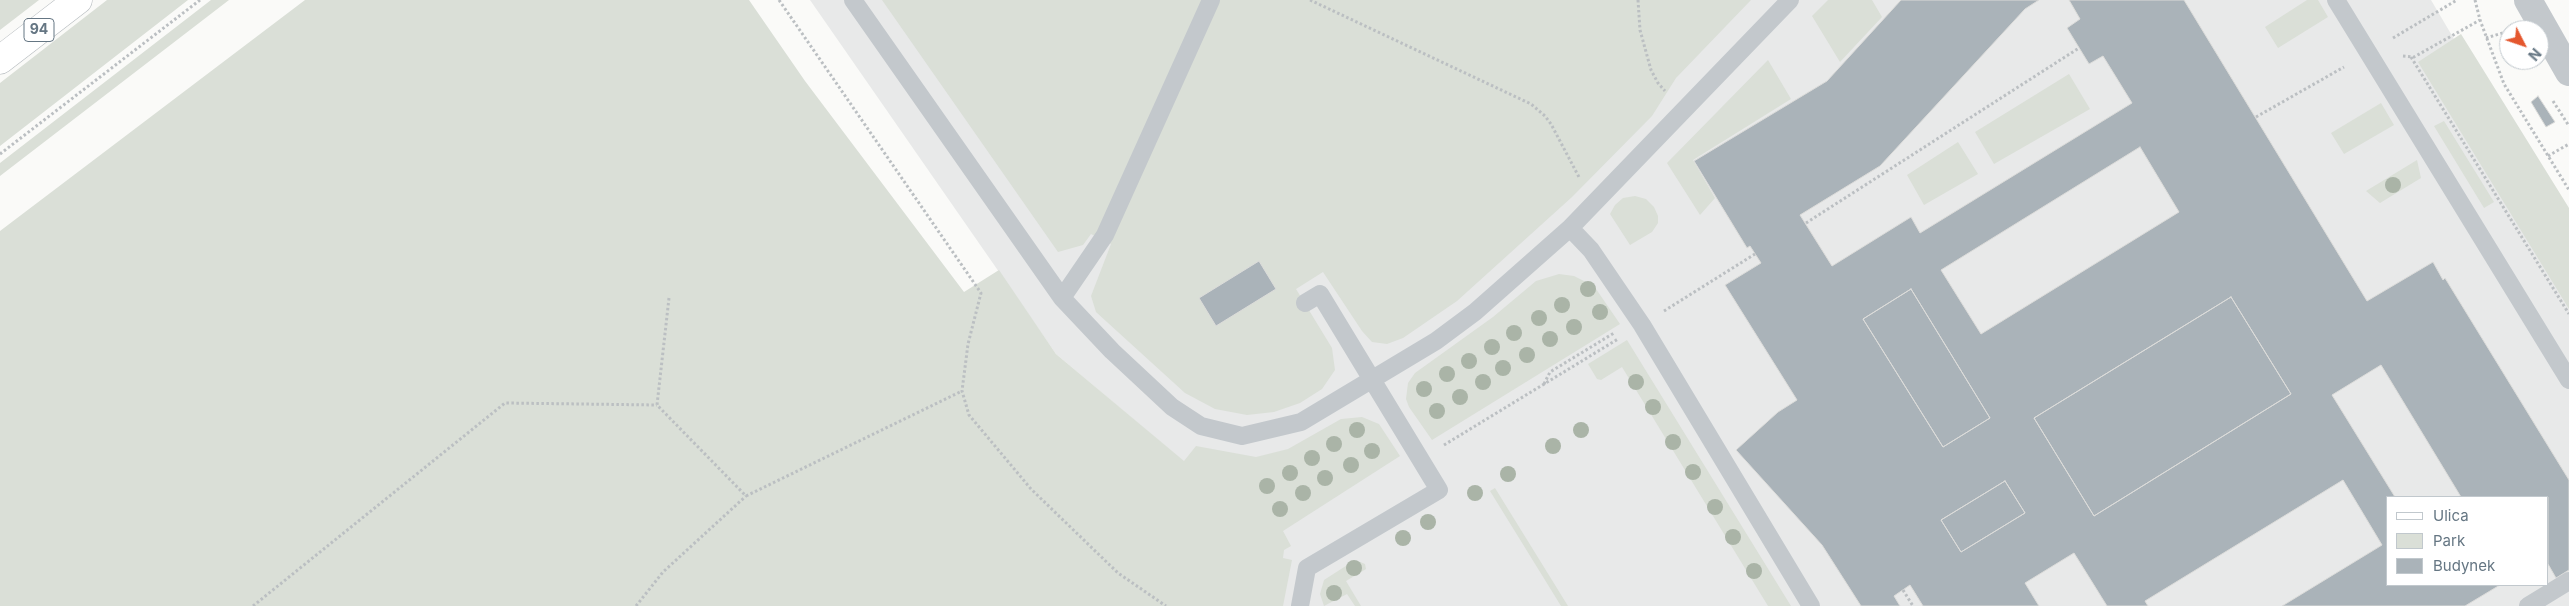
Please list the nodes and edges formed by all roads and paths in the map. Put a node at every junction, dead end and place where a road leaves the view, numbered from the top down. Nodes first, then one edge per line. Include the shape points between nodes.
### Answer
1 (78, 0) edge
2 (200, 0) edge
3 (779, 0) edge
4 (853, 0) edge
5 (1211, 0) edge
6 (1310, 0) edge
7 (1638, 0) edge
8 (1790, 0) edge
9 (2336, 0) edge
10 (2457, 0) edge
11 (2475, 0) edge
12 (2528, 0) edge
13 (2432, 14) dead end
14 (2480, 20) junction
15 (2499, 34) edge
16 (2486, 38) junction
17 (2079, 48) dead end
18 (0, 60) edge
19 (2569, 72) edge
20 (1684, 108) junction
21 (2569, 144) edge
22 (0, 154) edge
23 (2548, 156) junction
24 (2569, 190) edge
25 (1594, 204) junction
26 (1806, 223) dead end
27 (1570, 228) junction
28 (1755, 254) dead end
29 (669, 298) dead end
30 (1062, 298) junction
31 (1305, 303) dead end
32 (2569, 314) edge
33 (1642, 325) junction
34 (1616, 332) dead end
35 (1621, 338) dead end
36 (1372, 380) junction
37 (2569, 380) edge
38 (1543, 385) junction
39 (962, 391) junction
40 (657, 405) junction
41 (1420, 459) junction
42 (746, 496) junction
43 (2569, 581) edge
44 (1903, 590) dead end
45 (253, 606) edge
46 (636, 606) edge
47 (1166, 606) edge
48 (1300, 606) edge
49 (1811, 606) edge
50 (1913, 606) edge
51 (2528, 606) edge

1 - 18 main road, 94
2 - 22 path
3 - 39 path via 981,293 968,344
4 - 30 lane
5 - 30 lane via 1104,235
6 - 25 path via 1531,104 1551,124
7 - 20 path via 1640,30 1651,70 1658,83
8 - 20 lane
9 - 37 lane
10 - 13 path
11 - 14 path
12 - 19 street
14 - 16 path
14 - 32 path via 2412,57
15 - 16 path
16 - 23 path via 2504,84
17 - 26 path
20 - 25 lane
21 - 23 path
23 - 24 path
25 - 27 lane
27 - 33 lane via 1591,250
27 - 36 lane via 1455,328
28 - 33 path
29 - 40 path
30 - 36 lane via 1172,407 1201,426 1242,436 1301,422
31 - 36 lane via 1320,294
33 - 49 lane
34 - 38 path via 1550,372
35 - 38 path
36 - 41 lane
38 - 41 path
39 - 42 path
39 - 47 path via 969,415 1031,489 1118,573
40 - 42 path
40 - 45 path via 505,403
41 - 48 lane via 1439,490 1307,568
42 - 46 path via 663,572
43 - 51 lane
44 - 50 path

